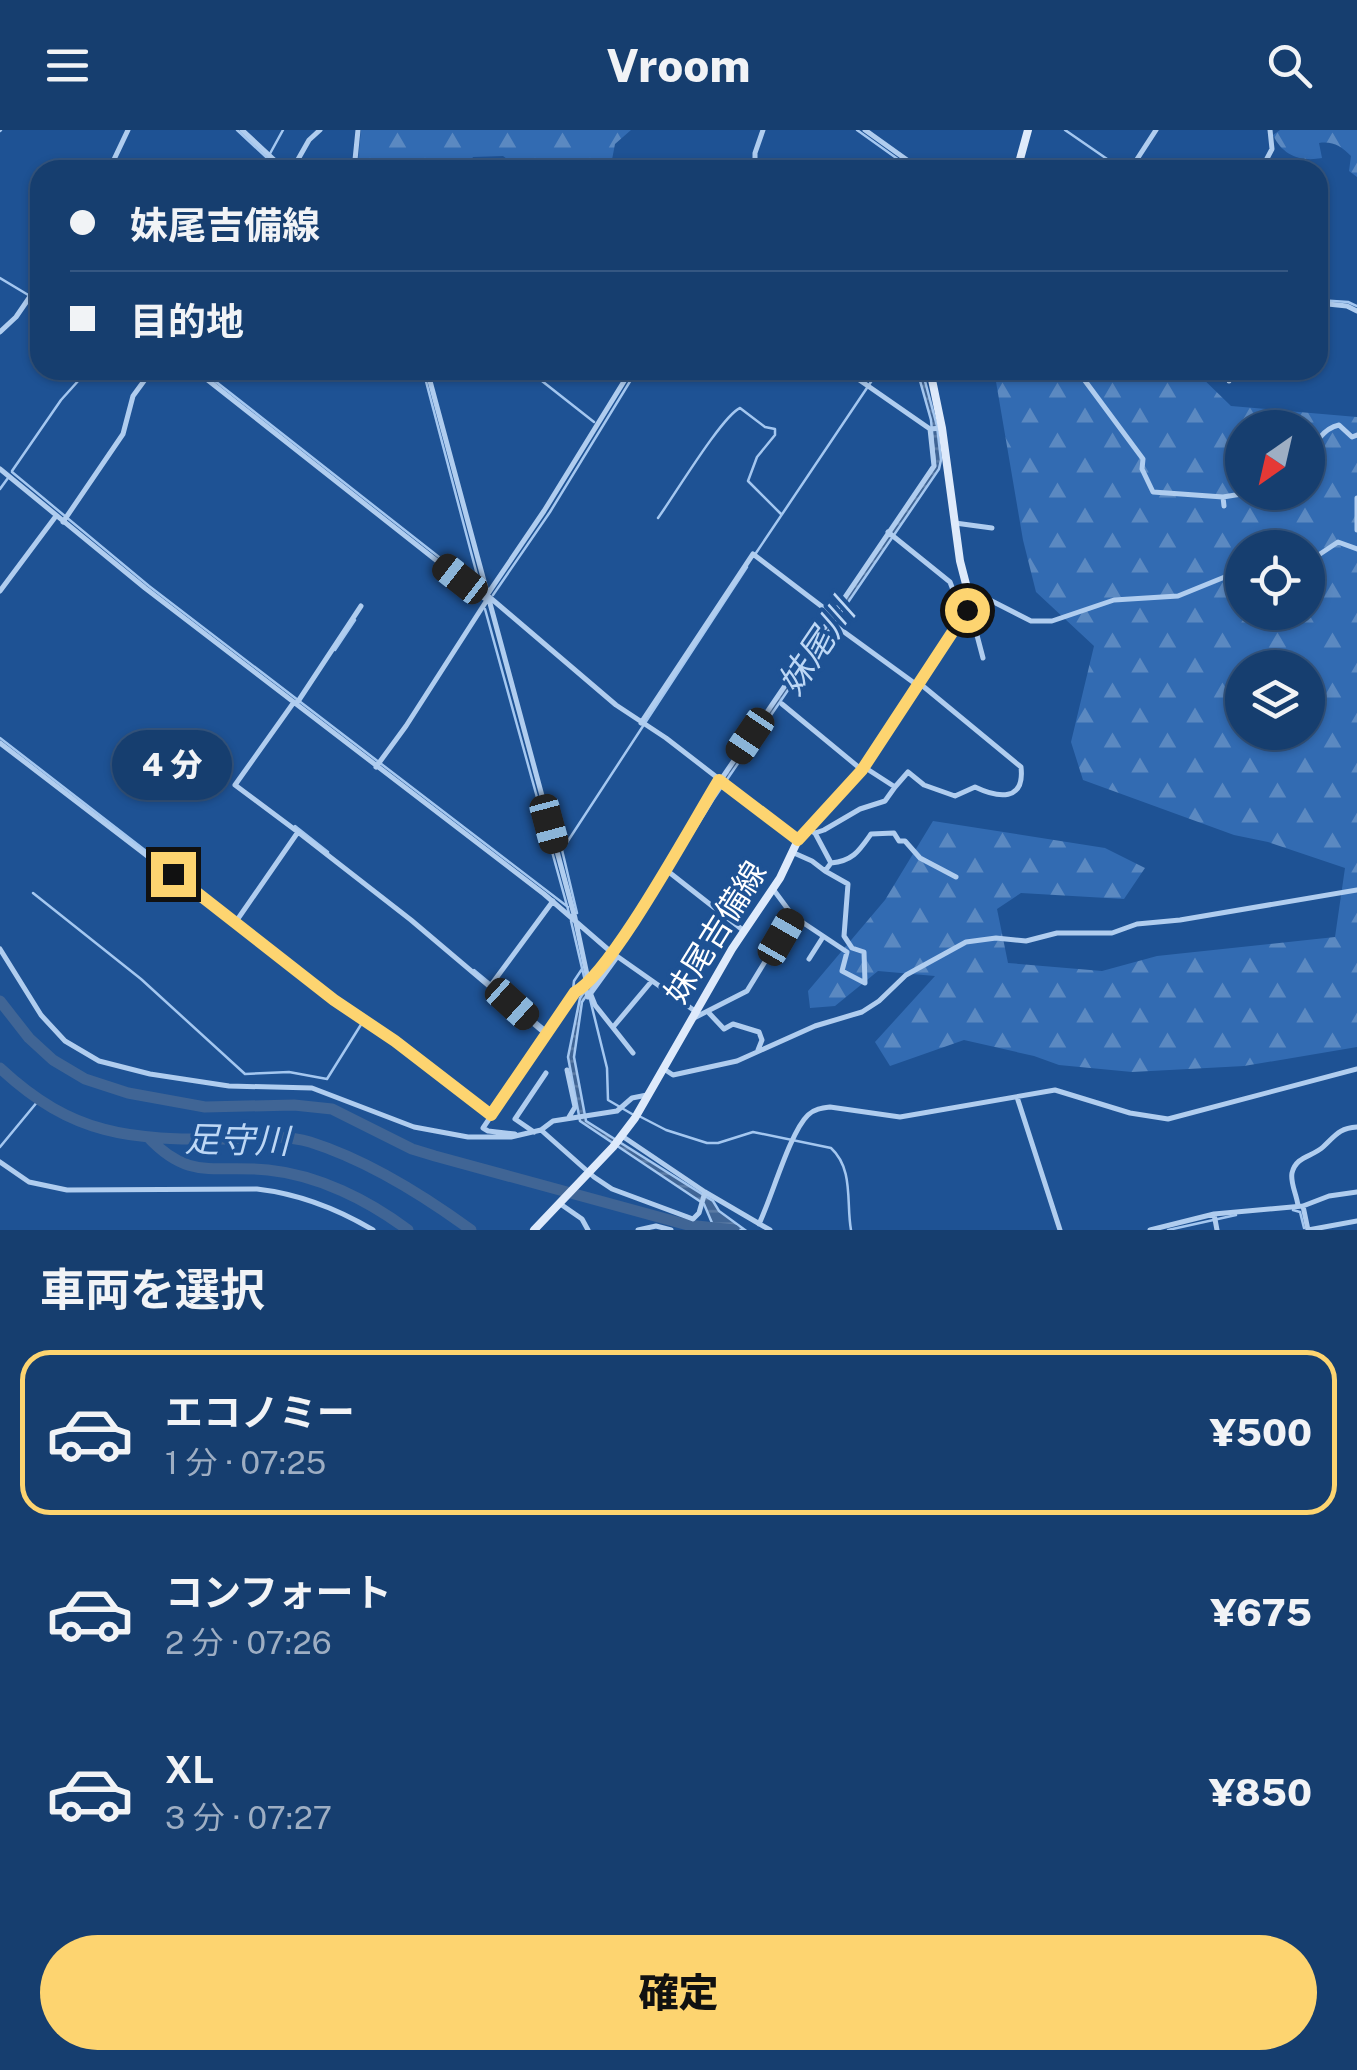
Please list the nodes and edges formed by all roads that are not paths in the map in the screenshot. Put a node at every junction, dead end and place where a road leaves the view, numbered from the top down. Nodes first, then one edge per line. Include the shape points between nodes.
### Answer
1 (128, 130) edge
2 (242, 130) edge
3 (320, 130) edge
4 (358, 130) edge
5 (763, 130) edge
6 (865, 130) edge
7 (1028, 130) edge
8 (1156, 130) edge
9 (1270, 130) edge
10 (114, 160) edge
11 (276, 160) edge
12 (296, 160) edge
13 (355, 160) edge
14 (755, 160) edge
15 (907, 160) edge
16 (1020, 160) edge
17 (1136, 160) edge
18 (1266, 160) edge
19 (30, 297) edge
20 (1328, 304) edge
21 (1357, 311) edge
22 (0, 332) edge
23 (145, 380) edge
24 (208, 380) edge
25 (430, 380) edge
26 (625, 380) edge
27 (859, 380) edge
28 (931, 380) edge
29 (1084, 380) edge
30 (936, 429) junction
31 (1325, 433) edge
32 (1357, 435) edge
33 (0, 469) edge
34 (1223, 497) joint
35 (1357, 498) edge
36 (1224, 506) dead end
37 (56, 516) junction
38 (65, 519) junction
39 (954, 523) junction
40 (992, 528) dead end
41 (1357, 530) edge
42 (890, 534) junction
43 (1357, 548) edge
44 (1325, 551) edge
45 (1225, 577) edge
46 (0, 591) edge
47 (486, 598) junction
48 (969, 603) junction
49 (361, 606) dead end
50 (963, 616) junction
51 (832, 621) junction
52 (983, 658) dead end
53 (918, 684) junction
54 (297, 702) junction
55 (782, 704) dead end
56 (643, 724) junction
57 (0, 743) edge
58 (378, 764) junction
59 (863, 768) junction
60 (721, 782) junction
61 (894, 787) junction
62 (811, 831) junction
63 (298, 832) junction
64 (798, 840) junction
65 (792, 852) junction
66 (830, 863) junction
67 (667, 871) junction
68 (825, 871) junction
69 (956, 878) dead end
70 (773, 889) junction
71 (1357, 890) edge
72 (553, 901) junction
73 (571, 916) junction
74 (792, 916) junction
75 (237, 921) junction
76 (744, 931) junction
77 (823, 937) junction
78 (0, 949) edge
79 (615, 955) junction
80 (809, 959) dead end
81 (650, 982) junction
82 (492, 984) junction
83 (587, 991) junction
84 (709, 1012) junction
85 (693, 1015) junction
86 (613, 1028) junction
87 (545, 1033) junction
88 (634, 1052) dead end
89 (756, 1052) junction
90 (663, 1066) junction
91 (1357, 1068) edge
92 (567, 1070) dead end
93 (546, 1073) dead end
94 (648, 1095) junction
95 (1017, 1097) junction
96 (491, 1115) junction
97 (569, 1117) junction
98 (1357, 1127) edge
99 (537, 1131) junction
100 (518, 1135) junction
101 (618, 1141) junction
102 (0, 1162) edge
103 (589, 1172) junction
104 (1357, 1192) edge
105 (702, 1196) junction
106 (562, 1201) junction
107 (1301, 1206) junction
108 (672, 1213) junction
109 (1214, 1217) junction
110 (1357, 1221) edge
111 (759, 1224) junction
112 (1340, 1227) edge
113 (669, 1228) edge
114 (373, 1230) edge
115 (534, 1230) edge
116 (588, 1230) edge
117 (638, 1230) edge
118 (770, 1230) edge
119 (1060, 1230) edge
120 (1150, 1230) edge
121 (1216, 1230) edge
122 (1308, 1230) edge

1 - 10 street
2 - 11 street
3 - 12 street
4 - 13 street
5 - 14 street
6 - 15 street
7 - 16 main road
8 - 17 street
9 - 18 street
19 - 22 street
20 - 21 street
23 - 38 street via 133,396 124,434
24 - 47 street
25 - 47 street
26 - 47 street
27 - 30 street
28 - 30 main road
29 - 34 street via 1143,459 1153,492
30 - 39 main road
30 - 42 street via 934,466
31 - 32 street via 1339,424
33 - 37 street
34 - 36 street
35 - 41 street
37 - 38 street
37 - 46 street
38 - 54 street
39 - 40 street
39 - 48 main road
42 - 50 street via 950,582
42 - 51 street
43 - 44 street via 1338,542
45 - 48 street via 1178,596 1114,600 1052,622 1032,621 982,596
47 - 56 street
47 - 58 street
47 - 73 street
48 - 50 main road, 妹尾吉備線
48 - 52 street
49 - 54 street
50 - 53 main road, 妹尾吉備線
51 - 53 street
51 - 56 street via 754,555
51 - 60 street
53 - 59 main road, 妹尾吉備線
53 - 61 street via 998,746 1021,768 1021,778 1002,797 976,787 955,796 908,772
54 - 58 street
54 - 63 street via 235,785
55 - 59 street
56 - 60 street
57 - 75 street
58 - 72 street
59 - 61 street
59 - 62 main road, 妹尾吉備線
60 - 64 street
60 - 67 street
61 - 62 street via 885,801
62 - 64 main road, 妹尾吉備線
62 - 66 street
63 - 75 street
63 - 82 street
64 - 65 main road, 妹尾吉備線
65 - 68 street
65 - 70 main road, 妹尾吉備線
66 - 68 street
66 - 69 street via 862,852 871,834 894,833
67 - 76 street
67 - 79 street
68 - 77 street via 848,884 844,936 864,952 865,983 842,972 847,952
70 - 74 street
70 - 76 main road, 妹尾吉備線
71 - 89 street via 1112,933 966,942 906,975 870,1008
72 - 73 street
72 - 82 street
73 - 79 street
73 - 83 street
74 - 77 street
74 - 84 street via 747,991
75 - 96 street
76 - 85 main road, 妹尾吉備線
77 - 80 street
78 - 100 street via 49,1025 98,1061 188,1081 312,1088 438,1134
79 - 81 street
79 - 83 street
79 - 83 street
81 - 85 street
81 - 86 street
82 - 87 street
83 - 86 street
83 - 87 street via 575,992
84 - 85 street
84 - 89 street via 724,1030 733,1024 758,1032
85 - 90 main road, 妹尾吉備線
86 - 88 street
87 - 96 street
89 - 90 street via 704,1070 673,1074
90 - 94 main road, 妹尾吉備線
91 - 95 street via 1168,1119 1055,1090
92 - 97 street via 575,1106
93 - 99 street via 515,1120
94 - 97 street
94 - 101 main road, 妹尾吉備線
95 - 111 street via 900,1117 819,1108 794,1139
95 - 119 street
96 - 100 street via 488,1131
97 - 99 street
98 - 107 street via 1332,1135 1296,1165 1292,1184
99 - 100 street
99 - 103 street
101 - 103 main road, 妹尾吉備線
101 - 105 street
102 - 114 street via 29,1182 66,1190 283,1192 322,1203
103 - 106 main road, 妹尾吉備線
103 - 108 street
104 - 107 street
105 - 108 street via 696,1218
105 - 111 street
106 - 115 main road, 妹尾吉備線
106 - 116 street
107 - 109 street
107 - 122 street
108 - 113 street
109 - 120 street
109 - 121 street
110 - 112 street
111 - 118 street
112 - 122 street
113 - 117 street

